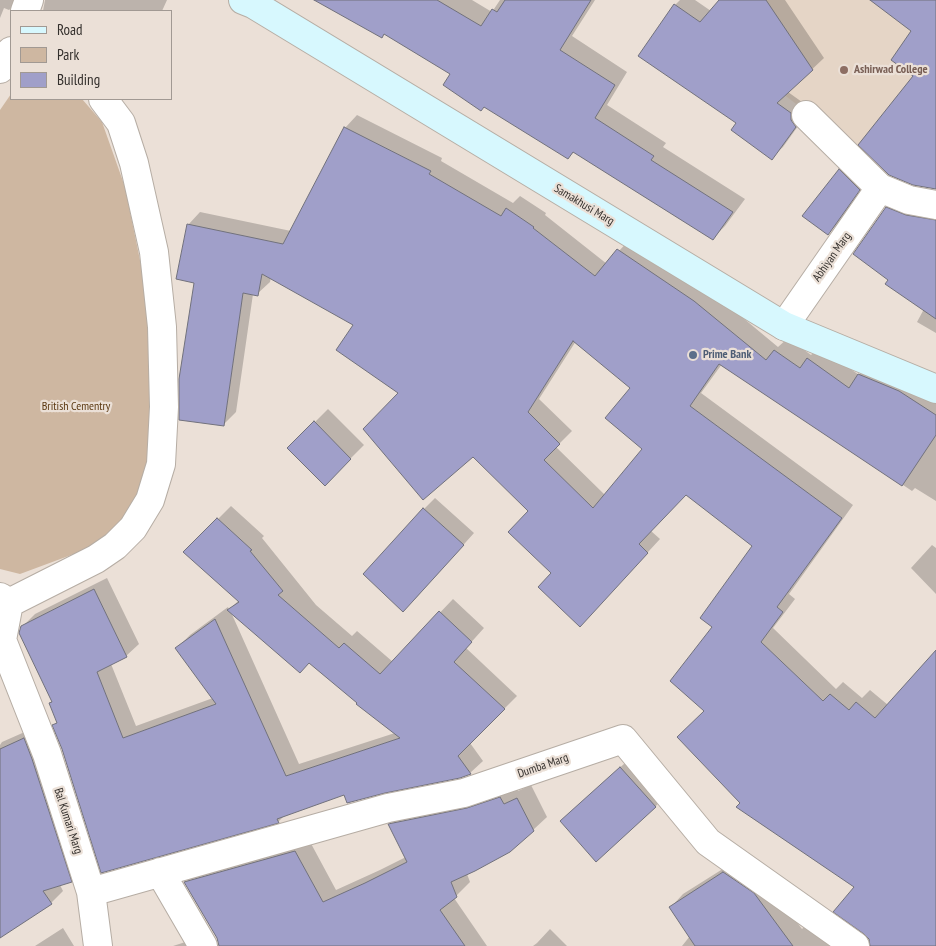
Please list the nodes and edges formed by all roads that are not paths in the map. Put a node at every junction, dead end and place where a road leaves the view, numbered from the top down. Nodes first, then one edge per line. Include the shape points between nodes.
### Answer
1 (250, 1) edge
2 (10, 53) edge
3 (0, 69) edge
4 (104, 100) edge
5 (806, 115) dead end
6 (880, 188) junction
7 (936, 205) edge
8 (784, 326) junction
9 (936, 389) edge
10 (4, 600) edge
11 (160, 872) junction
12 (91, 892) junction
13 (98, 946) edge
14 (203, 946) edge
15 (855, 946) edge

1 - 8 main road, Samakhusi Marg
2 - 3 street
4 - 10 street via 121,123 134,163 154,252 162,326 164,407 161,464 150,500 133,528 115,546
5 - 6 street
6 - 7 street via 909,200
6 - 8 street, Abhiyan Marg
8 - 9 main road, Samakhusi Marg
10 - 12 street, Bal Kumari Marg via 2,640 47,754
11 - 12 street
11 - 14 street
11 - 15 street, Dumba Marg via 388,808 464,793 623,739 708,842
12 - 13 street, Bal Kumari Marg

